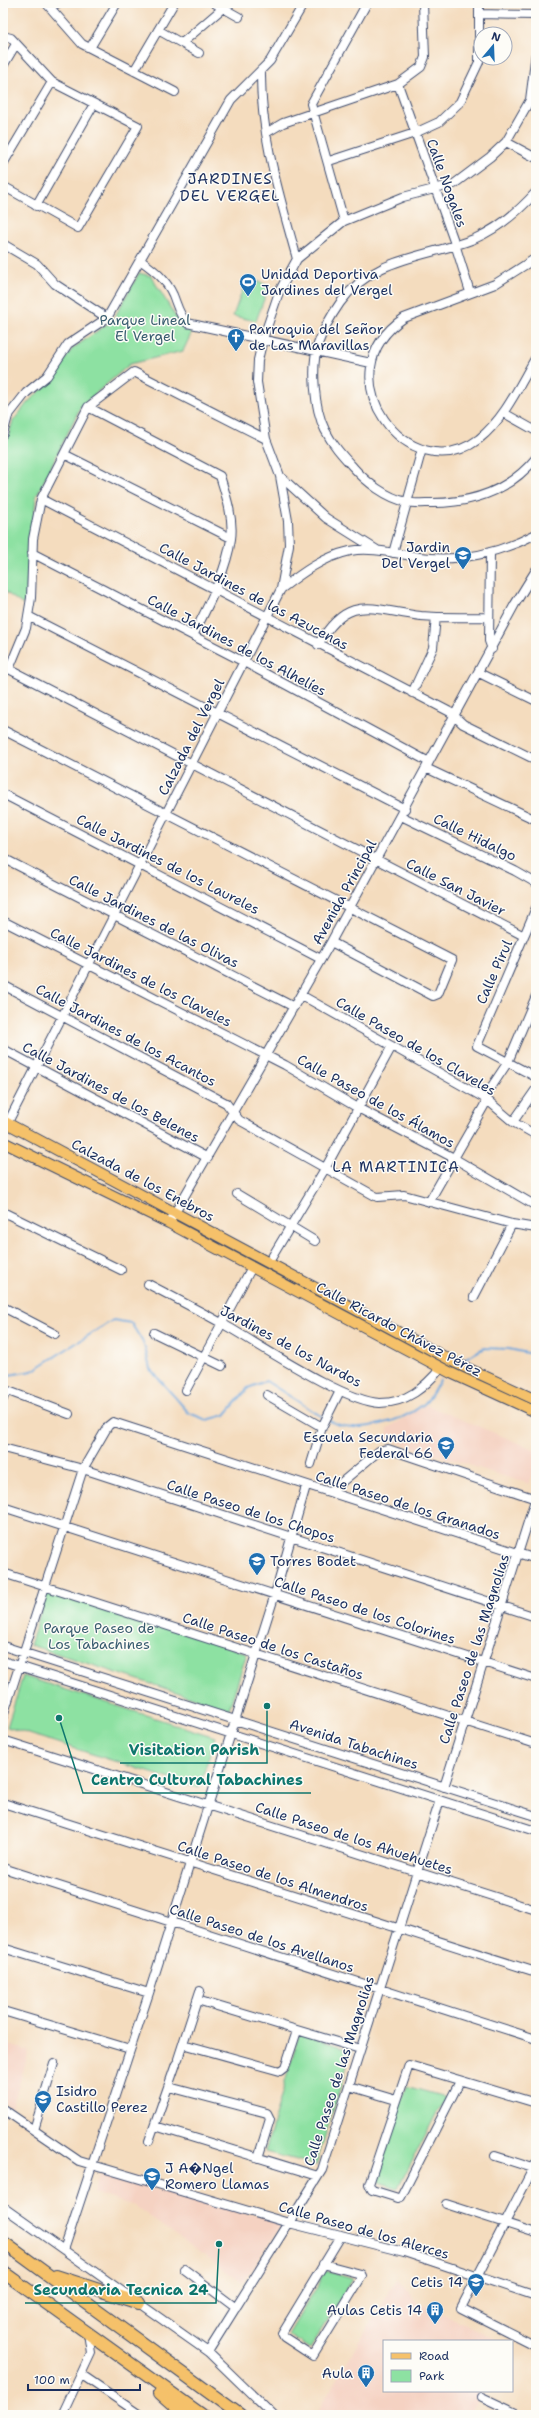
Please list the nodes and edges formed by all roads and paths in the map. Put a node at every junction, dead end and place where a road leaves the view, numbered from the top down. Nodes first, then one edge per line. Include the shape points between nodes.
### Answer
1 (117, 3) edge
2 (174, 3) edge
3 (214, 3) edge
4 (304, 3) edge
5 (367, 3) edge
6 (423, 3) edge
7 (479, 3) edge
8 (51, 4) edge
9 (223, 8) junction
10 (479, 14) junction
11 (536, 15) edge
12 (239, 17) dead end
13 (158, 30) junction
14 (3, 36) edge
15 (182, 43) junction
16 (16, 44) junction
17 (90, 48) junction
18 (199, 53) dead end
19 (536, 53) edge
20 (3, 66) edge
21 (260, 70) junction
22 (134, 71) junction
23 (52, 82) junction
24 (398, 84) junction
25 (175, 92) dead end
26 (533, 102) edge
27 (94, 104) junction
28 (312, 114) junction
29 (266, 133) junction
30 (415, 133) junction
31 (506, 142) junction
32 (536, 158) edge
33 (329, 161) junction
34 (3, 164) edge
35 (3, 186) edge
36 (435, 190) junction
37 (536, 192) edge
38 (36, 206) junction
39 (344, 222) junction
40 (3, 244) edge
41 (456, 244) junction
42 (536, 258) edge
43 (297, 259) junction
44 (140, 260) junction
45 (470, 292) junction
46 (108, 318) junction
47 (263, 339) junction
48 (317, 350) junction
49 (536, 357) edge
50 (371, 363) junction
51 (88, 407) junction
52 (504, 413) junction
53 (536, 431) edge
54 (3, 434) edge
55 (266, 439) junction
56 (422, 449) junction
57 (64, 454) junction
58 (536, 458) edge
59 (280, 476) junction
60 (41, 499) junction
61 (407, 503) junction
62 (536, 534) edge
63 (231, 538) junction
64 (379, 550) junction
65 (490, 552) junction
66 (32, 553) junction
67 (393, 553) junction
68 (536, 570) edge
69 (216, 589) junction
70 (281, 589) junction
71 (28, 616) junction
72 (268, 616) junction
73 (436, 617) junction
74 (489, 617) junction
75 (193, 636) junction
76 (318, 645) junction
77 (492, 649) junction
78 (244, 662) junction
79 (6, 667) edge
80 (479, 673) junction
81 (412, 693) junction
82 (536, 702) edge
83 (218, 713) junction
84 (455, 716) junction
85 (3, 730) edge
86 (536, 760) edge
87 (192, 763) junction
88 (428, 765) junction
89 (3, 794) edge
90 (403, 812) junction
91 (166, 813) junction
92 (536, 820) edge
93 (3, 858) edge
94 (376, 861) junction
95 (140, 864) junction
96 (536, 883) edge
97 (536, 908) edge
98 (349, 909) junction
99 (114, 915) junction
100 (3, 921) edge
101 (524, 936) junction
102 (331, 942) junction
103 (321, 959) junction
104 (89, 964) junction
105 (3, 986) edge
106 (301, 995) junction
107 (536, 996) edge
108 (294, 1007) junction
109 (63, 1016) junction
110 (392, 1046) junction
111 (3, 1049) edge
112 (266, 1055) junction
113 (508, 1062) junction
114 (37, 1066) junction
115 (536, 1077) edge
116 (536, 1089) edge
117 (486, 1099) junction
118 (358, 1108) junction
119 (234, 1112) junction
120 (513, 1122) junction
121 (4, 1126) edge
122 (536, 1135) edge
123 (3, 1142) edge
124 (208, 1158) junction
125 (454, 1158) junction
126 (326, 1167) junction
127 (236, 1194) dead end
128 (429, 1202) junction
129 (536, 1206) edge
130 (3, 1212) edge
131 (176, 1213) junction
132 (169, 1223) junction
133 (512, 1224) junction
134 (290, 1226) junction
135 (536, 1228) edge
136 (315, 1241) dead end
137 (269, 1262) junction
138 (252, 1267) junction
139 (121, 1270) dead end
140 (148, 1284) dead end
141 (474, 1297) dead end
142 (3, 1307) edge
143 (222, 1323) junction
144 (55, 1334) dead end
145 (154, 1334) dead end
146 (204, 1356) junction
147 (456, 1363) junction
148 (222, 1366) dead end
149 (441, 1368) junction
150 (451, 1373) junction
151 (5, 1390) edge
152 (186, 1390) dead end
153 (340, 1391) junction
154 (267, 1395) dead end
155 (3, 1399) edge
156 (536, 1400) edge
157 (536, 1412) edge
158 (69, 1414) dead end
159 (323, 1425) junction
160 (3, 1448) edge
161 (311, 1464) dead end
162 (83, 1469) junction
163 (306, 1486) junction
164 (330, 1492) junction
165 (536, 1498) edge
166 (3, 1507) edge
167 (64, 1526) junction
168 (291, 1538) junction
169 (518, 1553) junction
170 (536, 1559) edge
171 (3, 1573) edge
172 (45, 1586) junction
173 (275, 1594) junction
174 (501, 1606) junction
175 (536, 1618) edge
176 (3, 1646) edge
177 (23, 1653) junction
178 (256, 1654) junction
179 (3, 1661) edge
180 (484, 1662) junction
181 (19, 1666) junction
182 (536, 1679) edge
183 (3, 1716) edge
184 (234, 1720) junction
185 (465, 1721) junction
186 (231, 1733) junction
187 (3, 1740) edge
188 (536, 1744) edge
189 (444, 1787) junction
190 (440, 1800) junction
191 (3, 1803) edge
192 (207, 1804) junction
193 (536, 1816) edge
194 (536, 1831) edge
195 (189, 1862) junction
196 (3, 1868) edge
197 (417, 1872) junction
198 (536, 1910) edge
199 (171, 1922) junction
200 (398, 1929) junction
201 (3, 1948) edge
202 (536, 1972) edge
203 (380, 1989) junction
204 (200, 1991) dead end
205 (149, 1993) junction
206 (197, 2000) junction
207 (3, 2011) edge
208 (297, 2031) junction
209 (536, 2039) edge
210 (183, 2044) junction
211 (130, 2049) junction
212 (360, 2050) junction
213 (54, 2063) dead end
214 (460, 2081) junction
215 (349, 2086) junction
216 (169, 2087) junction
217 (396, 2100) junction
218 (536, 2103) edge
219 (3, 2109) edge
220 (155, 2126) junction
221 (34, 2130) junction
222 (149, 2141) dead end
223 (495, 2156) dead end
224 (258, 2158) junction
225 (92, 2166) junction
226 (535, 2167) edge
227 (318, 2176) junction
228 (446, 2204) dead end
229 (3, 2207) edge
230 (289, 2223) junction
231 (505, 2224) junction
232 (536, 2233) edge
233 (341, 2236) junction
234 (3, 2242) edge
235 (64, 2250) junction
236 (323, 2264) junction
237 (184, 2269) dead end
238 (3, 2272) edge
239 (49, 2275) junction
240 (478, 2277) junction
241 (536, 2296) edge
242 (139, 2303) junction
243 (236, 2308) junction
244 (87, 2332) junction
245 (536, 2346) edge
246 (208, 2352) junction
247 (143, 2372) junction
248 (82, 2375) junction
249 (482, 2397) dead end
250 (62, 2415) edge
251 (141, 2415) edge
252 (185, 2415) edge
253 (202, 2415) edge
254 (240, 2415) edge
255 (273, 2415) edge
256 (520, 2415) edge

1 - 17 street
2 - 13 street
3 - 9 street
4 - 21 street via 270,61
5 - 28 street via 311,104
6 - 24 street via 425,57 421,67
7 - 10 street
8 - 17 street via 82,44
9 - 12 street
9 - 15 street
10 - 11 street
10 - 30 street via 480,62 460,102 439,122
13 - 15 street
13 - 22 street
14 - 16 street via 11,38
15 - 18 street
16 - 20 street
16 - 23 street
17 - 22 street
19 - 26 street
21 - 29 street via 260,101
21 - 44 street via 230,100
22 - 25 street
23 - 27 street
23 - 34 street
24 - 28 street
24 - 30 street, Calle Nogales
26 - 31 street
27 - 38 street
27 - 38 street via 136,124 137,130 78,228
28 - 29 street via 283,123
28 - 33 street
29 - 43 street via 273,171
30 - 33 street
30 - 36 street, Calle Nogales
31 - 32 street
31 - 36 street via 472,172 454,184
33 - 39 street
35 - 38 street
36 - 39 street via 403,197
36 - 41 street, Calle Nogales
37 - 41 street via 488,231 474,239
39 - 43 street
40 - 46 street via 36,264 55,284
41 - 45 street, Calle Nogales
41 - 48 street via 405,258 381,268 357,283 325,327
42 - 45 street via 505,278
43 - 47 street, Calzada del Vergel via 279,292
44 - 46 street
44 - 47 street via 155,270 166,283 186,323
45 - 50 street via 404,318 392,326 374,350
46 - 54 street via 68,344 48,376 26,393 8,416
47 - 48 street
47 - 55 street, Calzada del Vergel via 258,360 257,382
48 - 50 street
48 - 61 street via 317,409 336,449 363,478 392,497
49 - 52 street
50 - 56 street via 371,381 381,418 397,436
51 - 55 street via 134,372
51 - 57 street
51 - 63 street via 220,476 229,506
52 - 53 street
52 - 56 street via 486,432 467,446 448,451
55 - 59 street, Calzada del Vergel
56 - 61 street
57 - 60 street
57 - 63 street
58 - 61 street via 518,477 499,490 478,498 452,503
59 - 64 street via 326,518
59 - 70 street, Calzada del Vergel via 286,502 289,545
60 - 66 street via 35,521
60 - 69 street, Calle Jardines de las Azucenas
61 - 67 street
62 - 65 street
63 - 69 street
64 - 67 street
64 - 70 street via 349,551 332,557 310,568
65 - 67 street via 459,558
65 - 74 street
66 - 71 street
66 - 75 street, Calle Jardines de los Alhelíes
68 - 77 street, Avenida Principal
69 - 72 street, Calle Jardines de las Azucenas
69 - 75 street
70 - 72 street, Calzada del Vergel
71 - 79 street via 22,642
71 - 83 street, Calle Hidalgo
72 - 76 street, Calle Jardines de las Azucenas
72 - 78 street, Calzada del Vergel
73 - 74 street
73 - 76 street via 387,609 359,608 337,619
73 - 81 street via 433,648
74 - 77 street via 489,646
75 - 78 street, Calle Jardines de los Alhelíes
76 - 81 street, Calle Jardines de las Azucenas
77 - 80 street, Avenida Principal
78 - 83 street, Calzada del Vergel
78 - 88 street, Calle Jardines de los Alhelíes
79 - 87 street, Calle San Javier
80 - 82 street
80 - 84 street, Avenida Principal
81 - 84 street, Calle Jardines de las Azucenas
83 - 87 street, Calzada del Vergel
83 - 90 street, Calle Hidalgo
84 - 86 street, Calle Jardines de las Azucenas via 463,724
84 - 88 street, Avenida Principal
85 - 91 street
87 - 91 street, Calzada del Vergel
87 - 94 street, Calle San Javier
88 - 90 street, Avenida Principal
88 - 92 street, Calle Jardines de los Alhelíes
89 - 95 street, Calle Jardines de los Laureles
90 - 94 street, Avenida Principal
90 - 96 street, Calle Hidalgo
91 - 95 street, Calzada del Vergel
91 - 98 street
93 - 99 street, Calle Jardines de las Olivas
94 - 98 street, Avenida Principal
94 - 101 street, Calle San Javier
95 - 99 street, Calzada del Vergel
95 - 103 street, Calle Jardines de los Laureles
97 - 101 street, Calle Pirul
98 - 102 street, Avenida Principal
98 - 102 street via 449,957 452,960 451,964 438,994 433,996
99 - 104 street, Calzada del Vergel
99 - 108 street, Calle Jardines de las Olivas
100 - 104 street, Calle Jardines de los Claveles
101 - 113 street, Calle Pirul via 477,1046
102 - 103 street, Avenida Principal
103 - 106 street, Avenida Principal
104 - 109 street, Calzada del Vergel
104 - 112 street, Calle Jardines de los Claveles
105 - 109 street, Calle Jardines de los Acantos
106 - 108 street, Avenida Principal
106 - 110 street, Calle Paseo de los Claveles
107 - 113 street
108 - 112 street, Avenida Principal
109 - 114 street, Calzada del Vergel
109 - 119 street, Calle Jardines de los Acantos via 226,1103
110 - 117 street, Calle Paseo de los Claveles
110 - 118 street
111 - 114 street, Calle Jardines de los Belenes
112 - 118 street, Calle Paseo de los Álamos
112 - 119 street, Avenida Principal
113 - 115 street
113 - 117 street
114 - 121 street, Calzada del Vergel
114 - 124 street, Calle Jardines de los Belenes
116 - 120 street
117 - 120 street, Calle Paseo de los Claveles
117 - 125 street
118 - 125 street, Calle Paseo de los Álamos
118 - 126 street
119 - 124 street, Avenida Principal
119 - 126 street, Calle Jardines de los Acantos via 239,1120
120 - 122 street, Calle Paseo de los Claveles
121 - 131 main road, Calzada de los Enebros
123 - 132 main road, Calzada de los Enebros
124 - 131 street, Avenida Principal
125 - 128 street
125 - 129 street, Calle Paseo de los Álamos
126 - 128 street, Calle Jardines de los Acantos via 377,1197 404,1195
126 - 134 street
127 - 134 street
128 - 133 street, Calle Jardines de los Acantos
130 - 139 street
131 - 132 street, Avenida Principal
131 - 137 main road, Calzada de los Enebros
132 - 138 main road, Calzada de los Enebros
133 - 135 street, Calle Jardines de los Acantos
133 - 141 street
134 - 136 street
134 - 137 street
137 - 147 main road, Calle Ricardo Chávez Pérez
138 - 143 street
138 - 149 main road, Calle Ricardo Chávez Pérez
140 - 143 street, Jardines de los Nardos
142 - 144 street
143 - 146 street
143 - 153 street, Jardines de los Nardos
145 - 146 street
146 - 148 street
146 - 152 street
147 - 150 main road
147 - 156 main road, Calle Ricardo Chávez Pérez
149 - 150 main road, Calle Ricardo Chávez Pérez
149 - 153 street, Jardines de los Nardos via 419,1392 393,1402 367,1401
150 - 157 main road, Calle Ricardo Chávez Pérez
151 - 155 street
151 - 158 street
153 - 159 street
154 - 159 street
159 - 161 street
160 - 162 street, Calle Paseo de los Chopos
162 - 163 street, Calle Paseo de los Granados via 108,1426 113,1422
162 - 167 street
162 - 168 street, Calle Paseo de los Chopos
163 - 164 street, Calle Paseo de los Granados
163 - 168 street
164 - 165 street via 379,1451 388,1449
164 - 169 street, Calle Paseo de los Granados
165 - 169 street, Calle Paseo de las Magnolias
166 - 167 street, Calle Paseo de los Colorines
167 - 172 street
167 - 173 street, Calle Paseo de los Colorines
168 - 173 street
168 - 174 street, Calle Paseo de los Chopos
169 - 170 street, Calle Paseo de los Granados
169 - 174 street, Calle Paseo de las Magnolias
171 - 172 street, Calle Paseo de los Castaños
172 - 177 street
172 - 178 street, Calle Paseo de los Castaños
173 - 178 street
173 - 180 street, Calle Paseo de los Colorines
174 - 175 street, Calle Paseo de los Chopos
174 - 180 street, Calle Paseo de las Magnolias
176 - 177 street, Avenida Tabachines
177 - 181 street
177 - 184 street, Avenida Tabachines
178 - 184 street
178 - 185 street, Calle Paseo de los Castaños
179 - 181 street, Avenida Tabachines
180 - 182 street, Calle Paseo de los Colorines
180 - 185 street, Calle Paseo de las Magnolias
181 - 183 street
181 - 186 street, Avenida Tabachines
184 - 186 street
184 - 189 street, Avenida Tabachines
185 - 188 street, Calle Paseo de los Castaños
185 - 189 street, Calle Paseo de las Magnolias
186 - 190 street, Avenida Tabachines
186 - 192 street
187 - 192 street, Calle Paseo de los Ahuehuetes
189 - 193 street, Avenida Tabachines
190 - 194 street, Avenida Tabachines
190 - 197 street, Calle Paseo de las Magnolias
191 - 195 street, Calle Paseo de los Almendros
192 - 195 street
192 - 197 street, Calle Paseo de los Ahuehuetes
195 - 199 street
195 - 200 street, Calle Paseo de los Almendros
196 - 199 street, Calle Paseo de los Avellanos
197 - 198 street, Calle Paseo de los Ahuehuetes
197 - 200 street, Calle Paseo de las Magnolias
199 - 203 street, Calle Paseo de los Avellanos
199 - 205 street
200 - 202 street, Calle Paseo de los Almendros
200 - 203 street, Calle Paseo de las Magnolias
201 - 205 street
203 - 209 street, Calle Paseo de los Avellanos
203 - 212 street, Calle Paseo de las Magnolias
204 - 206 street
205 - 211 street
206 - 208 street
206 - 210 street
207 - 211 street
208 - 210 street via 283,2070
208 - 212 street
210 - 216 street
211 - 225 street
212 - 215 street, Calle Paseo de las Magnolias
213 - 221 street
214 - 217 street via 409,2066
214 - 217 street via 404,2193 398,2198 372,2190 369,2184
214 - 218 street
215 - 217 street
215 - 227 street, Calle Paseo de las Magnolias via 325,2163
216 - 220 street
216 - 224 street via 267,2113 270,2119
219 - 221 street, Calle Paseo de los Alerces
220 - 222 street
220 - 224 street
221 - 225 street, Calle Paseo de los Alerces via 79,2161
223 - 226 street
224 - 227 street
225 - 230 street, Calle Paseo de los Alerces
225 - 235 street
226 - 231 street
227 - 230 street, Calle Paseo de las Magnolias
228 - 231 street
229 - 235 street
230 - 233 street, Calle Paseo de los Alerces
230 - 243 street, Calle Paseo de las Magnolias
231 - 232 street
231 - 240 street
233 - 236 street
233 - 240 street, Calle Paseo de los Alerces via 404,2252
234 - 239 highway
235 - 242 street
236 - 236 street via 282,2333 284,2337 313,2356 362,2276
237 - 243 street
238 - 244 highway
239 - 242 highway
239 - 254 highway
240 - 241 street, Calle Paseo de los Alerces
240 - 245 street via 461,2308
242 - 246 street
243 - 246 street, Calle Paseo de las Magnolias
244 - 247 highway
244 - 248 street via 91,2353
246 - 255 street
247 - 252 highway via 154,2387
247 - 253 highway
248 - 250 street
248 - 251 street
249 - 256 street

